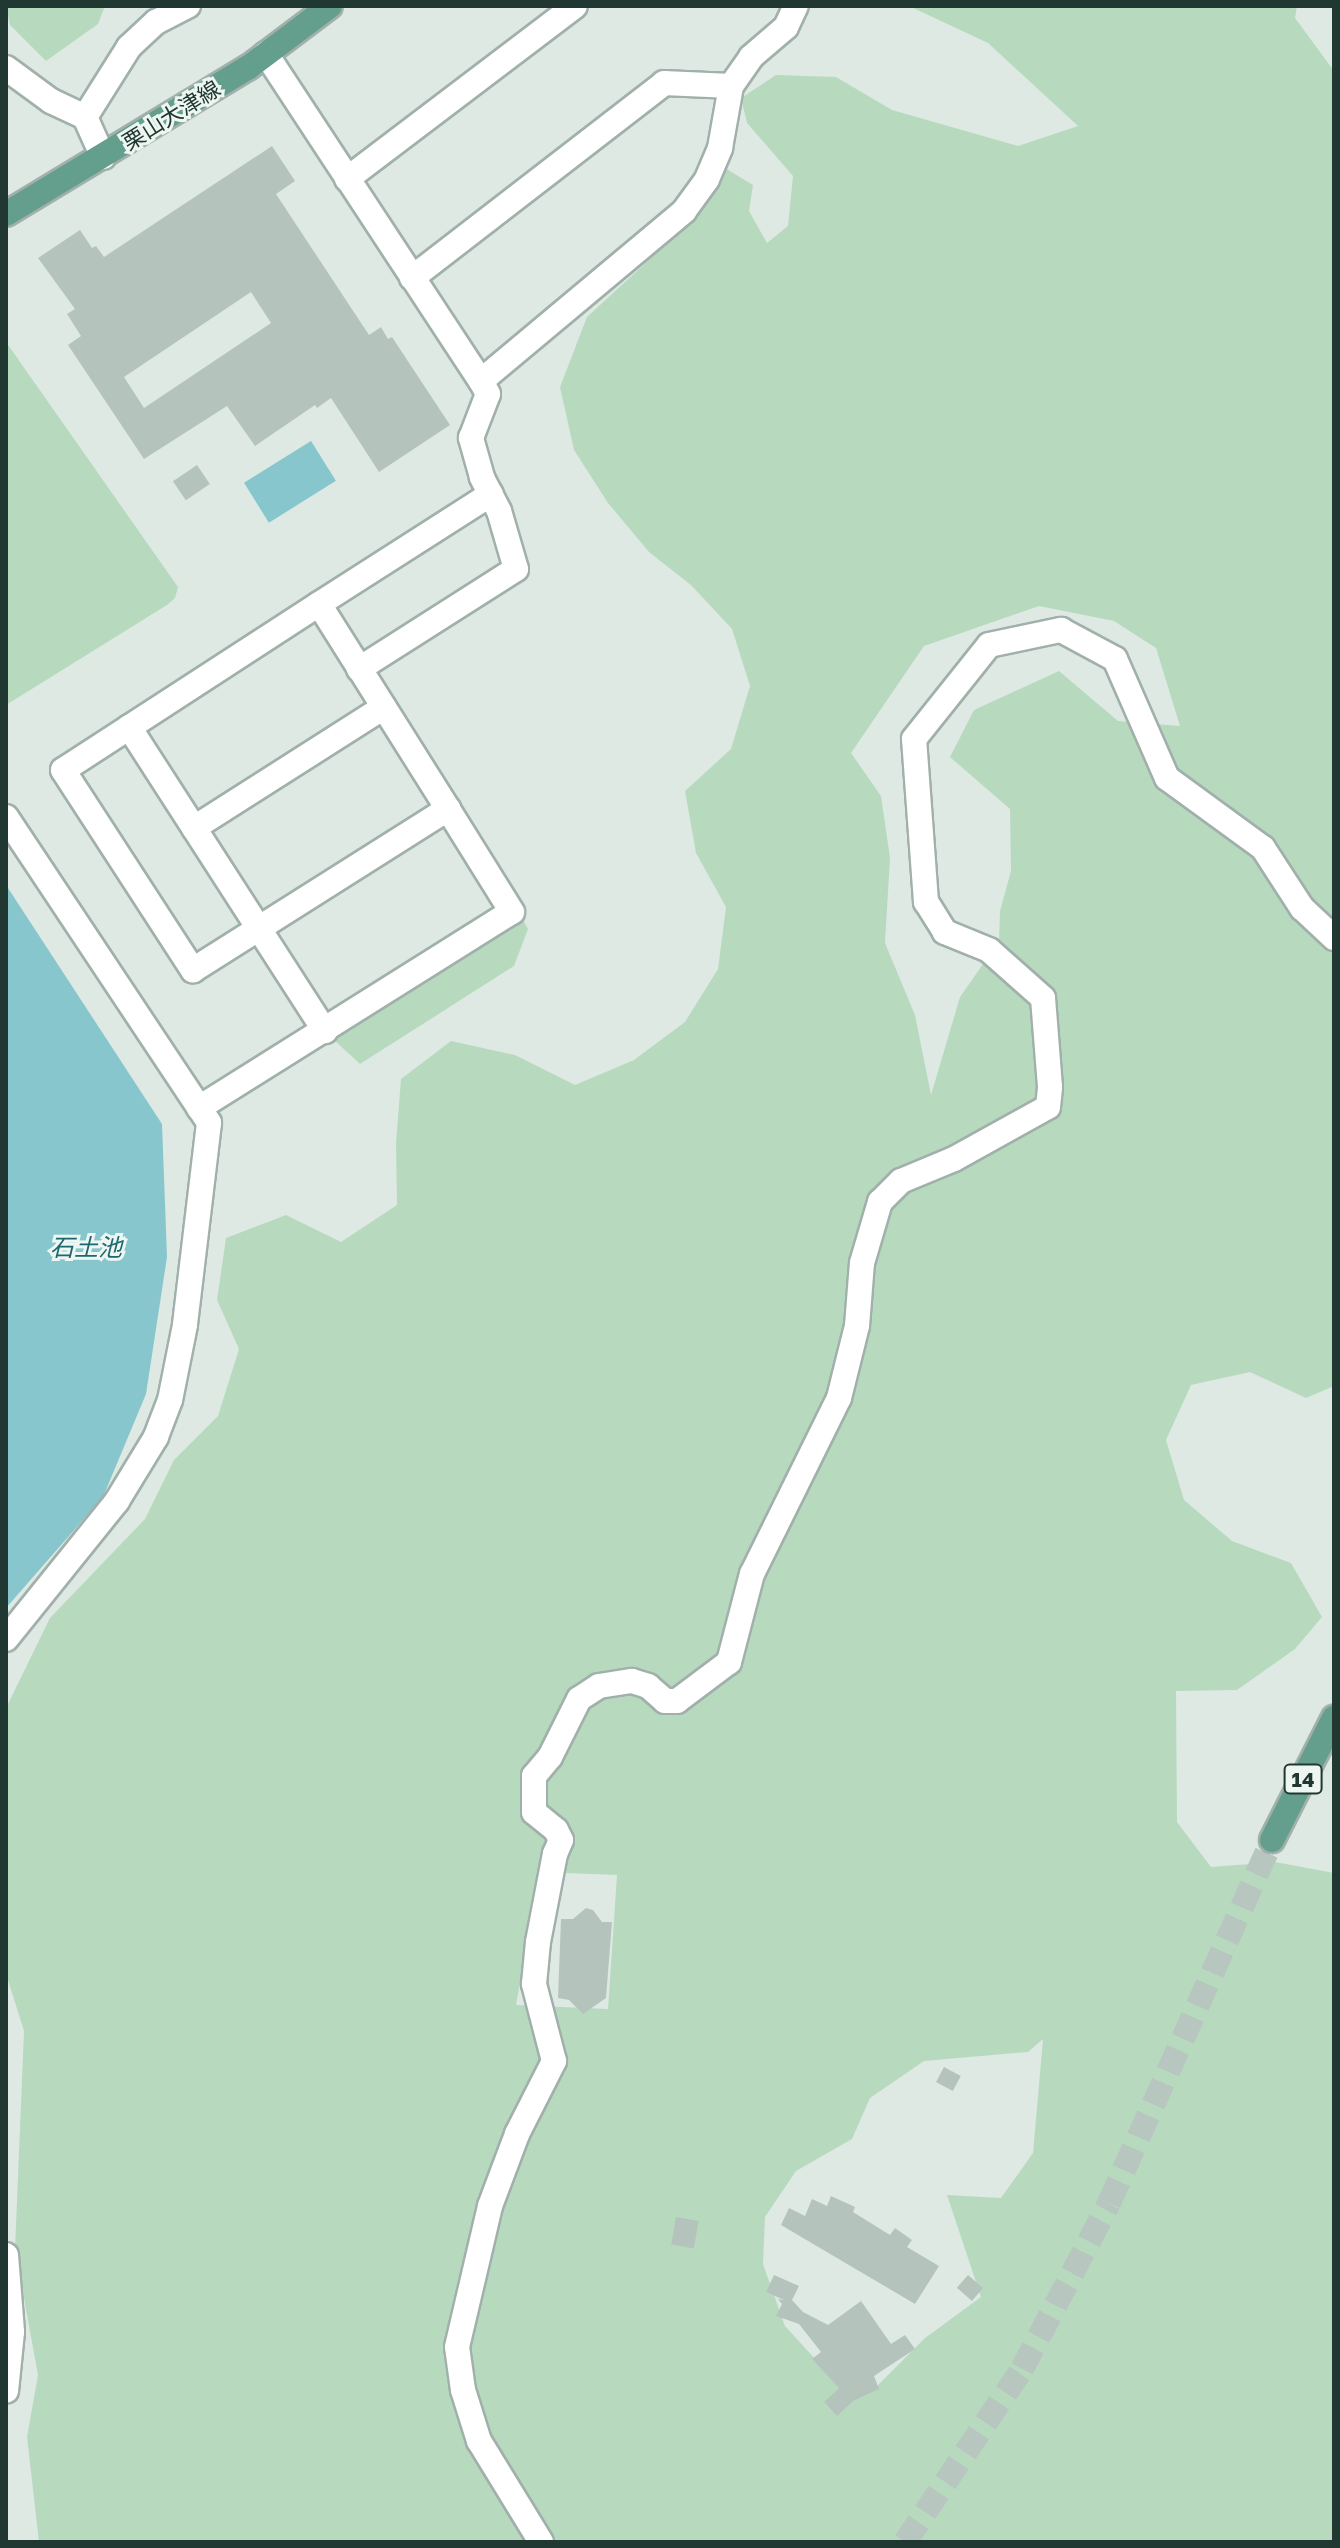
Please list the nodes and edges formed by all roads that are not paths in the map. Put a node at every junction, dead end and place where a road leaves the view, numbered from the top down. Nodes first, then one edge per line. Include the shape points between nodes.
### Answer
1 (188, 6) edge
2 (575, 6) edge
3 (796, 6) edge
4 (318, 9) edge
5 (266, 54) junction
6 (6, 68) edge
7 (731, 86) junction
8 (85, 117) junction
9 (103, 157) junction
10 (347, 179) junction
11 (6, 214) edge
12 (412, 278) junction
13 (481, 381) junction
14 (491, 494) junction
15 (319, 604) junction
16 (359, 669) junction
17 (384, 707) junction
18 (129, 727) junction
19 (448, 809) junction
20 (6, 817) edge
21 (194, 828) junction
22 (259, 928) junction
23 (1334, 938) edge
24 (325, 1031) junction
25 (199, 1108) junction
26 (6, 1639) edge
27 (1334, 1718) edge
28 (1272, 1840) tunnel mouth
29 (6, 2255) edge
30 (6, 2391) edge
31 (541, 2542) edge

1 - 8 street via 156,22 129,47
2 - 10 street
3 - 7 street via 786,27 751,57
4 - 5 main road, 栗山大津線
5 - 9 main road, 栗山大津線
5 - 10 street
6 - 8 street via 51,101
7 - 12 street via 664,83
7 - 13 street via 720,148 707,179 684,211
8 - 9 street
9 - 11 main road, 栗山大津線
10 - 12 street
12 - 13 street
13 - 14 street via 488,394 471,438
14 - 15 street
14 - 16 street via 516,569
15 - 16 street
15 - 18 street
16 - 17 street
17 - 19 street
17 - 21 street
18 - 21 street
18 - 22 street via 63,770 193,970
19 - 22 street
19 - 24 street via 512,912
20 - 25 street
21 - 22 street
22 - 24 street
23 - 31 street via 1302,908 1263,848 1167,778 1115,659 1061,630 989,645 914,739 926,902 945,932 989,950 1043,998 1048,1107 954,1159 901,1181 880,1202 862,1263 857,1326 839,1398 752,1574 729,1662 677,1701 665,1701 648,1686 632,1681 599,1686 579,1699 550,1757 534,1776 534,1812 561,1840 534,1984 554,2061 517,2134 490,2206 457,2347 479,2441
24 - 25 street
25 - 26 street via 209,1123 185,1325 170,1400 156,1437 117,1501
27 - 28 main road, 14
29 - 30 street via 12,2332

